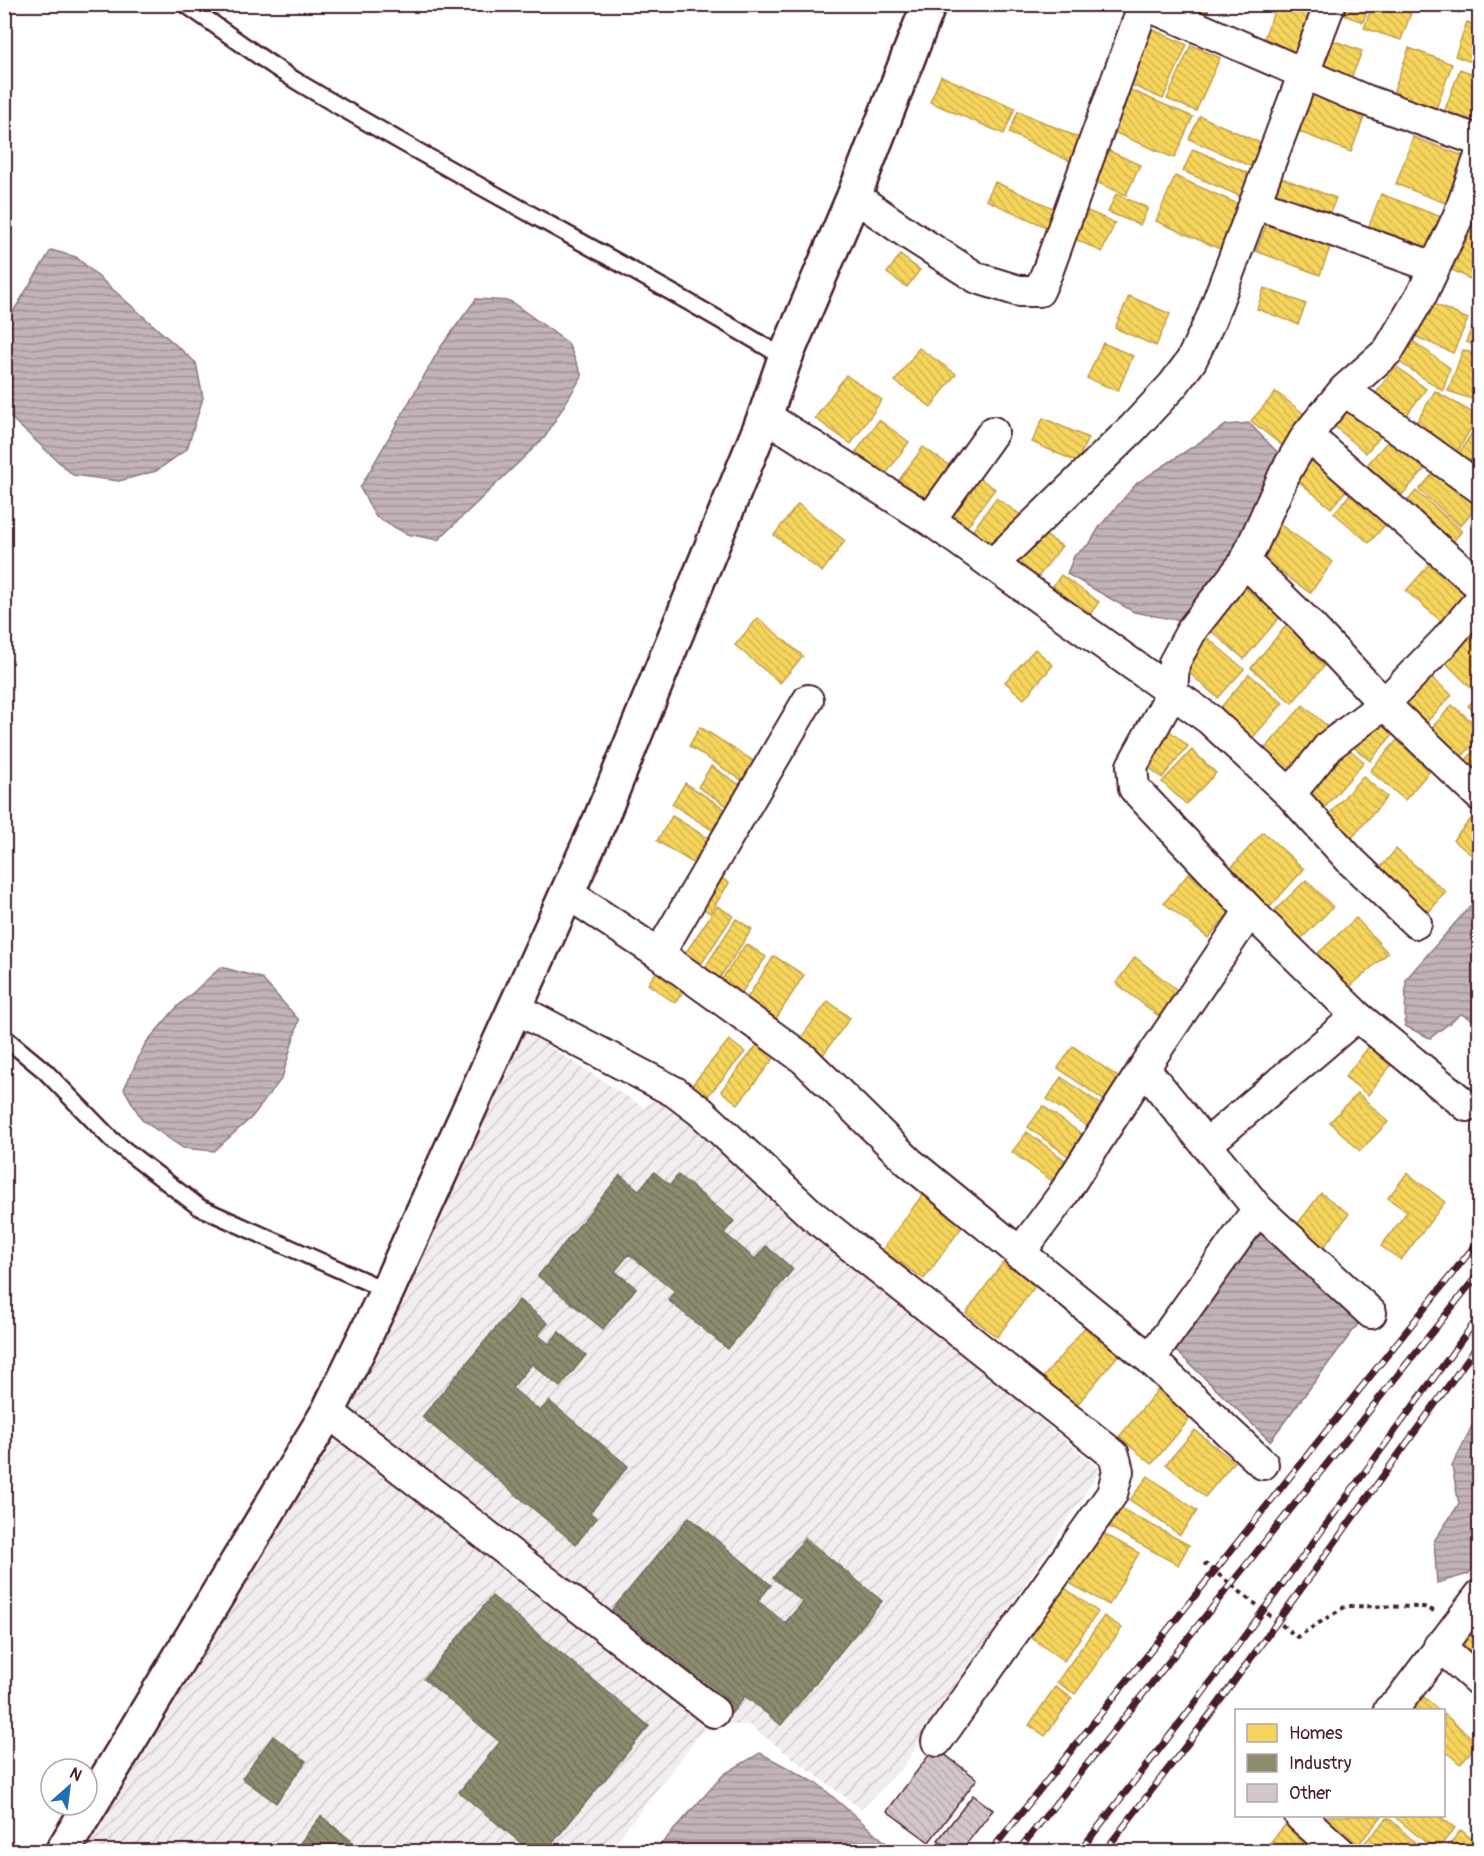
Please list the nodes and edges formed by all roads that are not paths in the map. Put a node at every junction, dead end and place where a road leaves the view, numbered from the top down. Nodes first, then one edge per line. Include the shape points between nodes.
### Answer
1 (185, 4) edge
2 (929, 4) edge
3 (1330, 4) edge
4 (1144, 5) edge
5 (1304, 75) junction
6 (1479, 141) edge
7 (1479, 156) edge
8 (854, 196) junction
9 (1255, 203) junction
10 (1434, 267) junction
11 (785, 358) junction
12 (1344, 390) junction
13 (765, 416) junction
14 (993, 432) dead end
15 (1307, 435) junction
16 (1479, 488) edge
17 (930, 520) junction
18 (1245, 562) junction
19 (992, 565) junction
20 (1479, 586) edge
21 (1479, 600) edge
22 (1172, 693) junction
23 (808, 700) dead end
24 (1384, 704) junction
25 (1290, 794) junction
26 (1479, 796) edge
27 (567, 893) junction
28 (1250, 911) junction
29 (1416, 923) dead end
30 (659, 954) junction
31 (515, 1008) junction
32 (1357, 1016) junction
33 (4, 1037) edge
34 (1144, 1068) junction
35 (1467, 1106) dead end
36 (1206, 1145) junction
37 (1258, 1209) junction
38 (1019, 1254) junction
39 (387, 1291) junction
40 (1371, 1313) dead end
41 (1150, 1359) junction
42 (328, 1412) junction
43 (1263, 1464) dead end
44 (1479, 1595) edge
45 (1439, 1646) junction
46 (1479, 1682) edge
47 (1390, 1709) edge
48 (714, 1712) dead end
49 (937, 1741) dead end
50 (1302, 1817) edge
51 (62, 1851) edge
52 (1340, 1851) edge

1 - 11 lane via 296,81
2 - 8 main road
3 - 5 street
4 - 5 street
4 - 8 street via 1039,291 1019,291 977,278
5 - 6 street
5 - 9 street
7 - 10 street via 1458,217
8 - 11 main road
9 - 10 street
9 - 19 street via 1211,319 1185,369 1133,428
10 - 12 street via 1388,351
11 - 13 main road
12 - 15 street
12 - 16 street
13 - 17 street
13 - 27 main road
14 - 17 street
15 - 18 street
15 - 20 street
17 - 19 street
18 - 22 street via 1193,628 1174,663
18 - 24 street
19 - 22 street
21 - 24 street
22 - 25 street via 1209,719
22 - 28 street via 1132,766 1134,788
23 - 30 street
24 - 25 street via 1329,746
24 - 26 street
25 - 29 street via 1352,862
27 - 30 street
27 - 31 main road
28 - 32 street
28 - 34 street
30 - 38 street via 804,1059 909,1162
31 - 39 main road
31 - 49 street via 675,1092 812,1215 1114,1455 1118,1471 1112,1494
32 - 35 street
32 - 36 street
33 - 39 lane via 45,1071 112,1140 199,1207
34 - 36 street
34 - 38 street via 1062,1196
36 - 37 street
37 - 40 street
37 - 41 street
38 - 41 street
39 - 42 main road
41 - 43 street
42 - 48 street
42 - 51 main road
44 - 45 street
45 - 46 street
45 - 47 street
50 - 52 street

